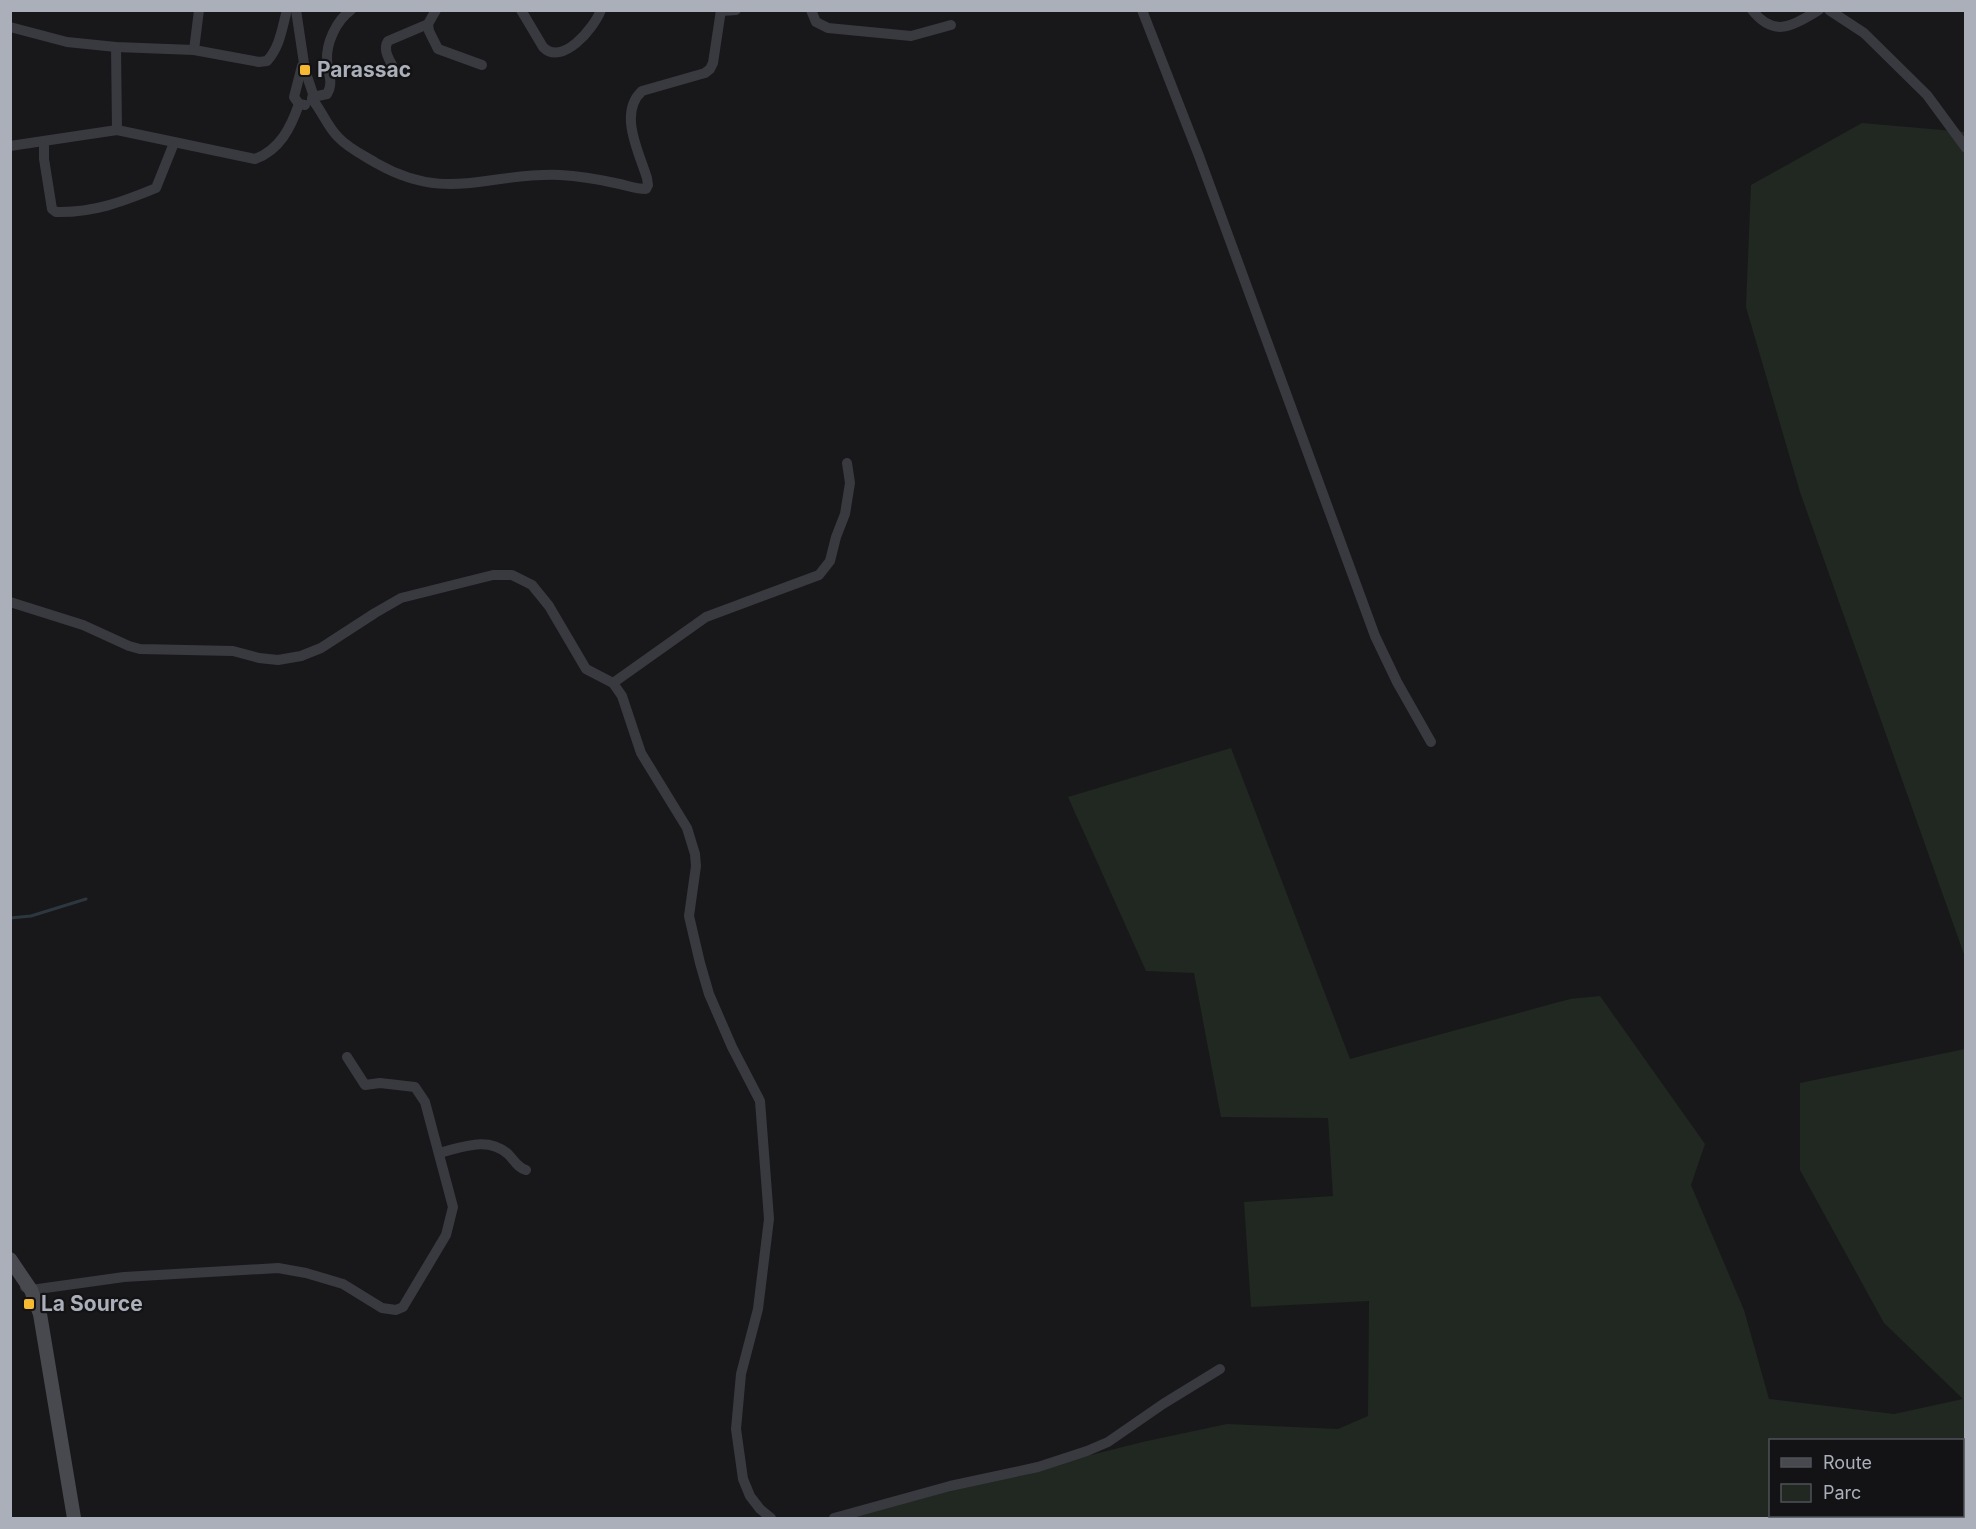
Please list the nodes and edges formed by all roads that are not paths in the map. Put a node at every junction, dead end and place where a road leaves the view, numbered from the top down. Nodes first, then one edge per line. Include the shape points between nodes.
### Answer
1 (200, 10) edge
2 (286, 10) edge
3 (296, 10) edge
4 (351, 10) edge
5 (436, 10) edge
6 (521, 10) edge
7 (601, 10) edge
8 (735, 10) edge
9 (811, 10) edge
10 (1142, 10) edge
11 (1752, 10) edge
12 (1819, 10) edge
13 (1828, 10) edge
14 (721, 11) edge
15 (428, 24) junction
16 (951, 25) dead end
17 (10, 27) edge
18 (116, 47) junction
19 (194, 50) junction
20 (303, 59) junction
21 (482, 65) dead end
22 (394, 69) dead end
23 (297, 88) junction
24 (312, 95) junction
25 (299, 104) junction
26 (117, 130) junction
27 (44, 142) junction
28 (174, 143) junction
29 (10, 146) edge
30 (1965, 148) edge
31 (847, 463) dead end
32 (10, 602) edge
33 (613, 683) junction
34 (1431, 742) dead end
35 (347, 1057) dead end
36 (439, 1153) junction
37 (526, 1170) dead end
38 (10, 1259) edge
39 (14, 1277) edge
40 (31, 1290) junction
41 (1220, 1369) dead end
42 (50, 1375) junction
43 (74, 1518) edge
44 (771, 1518) edge
45 (834, 1518) edge

1 - 19 street
2 - 19 street via 279,41 267,61
3 - 20 street
4 - 24 street via 341,18 329,44 330,90 327,94
5 - 15 street
6 - 7 street via 546,50 555,53 570,47 589,30
8 - 14 street
9 - 16 street via 816,22 828,27 912,36
10 - 34 street via 1375,636
11 - 12 street via 1758,19 1784,28
13 - 30 street via 1864,33 1927,95
14 - 24 street via 710,69 636,96 630,116 647,178 646,189 561,175 452,186 429,184 391,171 344,143 331,130
15 - 21 street via 438,49
15 - 22 street via 388,41 386,52
17 - 18 street via 67,42
18 - 19 street
18 - 26 street
20 - 23 street
20 - 24 street
23 - 24 street via 306,86
23 - 25 street via 294,97
24 - 25 street via 308,104
25 - 28 street via 280,141 255,159
26 - 27 street
26 - 28 street
27 - 28 street via 52,209 66,213 108,207 156,188
27 - 29 street
31 - 33 street via 850,483 845,514 830,561 819,575 706,617
32 - 33 street via 83,625 140,649 233,651 278,660 321,648 401,598 493,575 512,575 532,585 549,606 586,669
33 - 44 street via 622,696 641,753 687,828 696,866 689,916 709,994 760,1101 769,1219 758,1309 741,1374 736,1429 743,1479 750,1496
35 - 36 street via 364,1085 415,1087 425,1102
36 - 37 street via 483,1143 498,1147
36 - 40 street via 453,1207 451,1219 446,1235 403,1307 396,1310 382,1308 343,1284 278,1268 124,1277
38 - 40 main road
39 - 40 street
39 - 42 main road via 33,1315
40 - 42 main road via 44,1332
41 - 45 street via 1108,1442 1087,1451
42 - 43 main road

